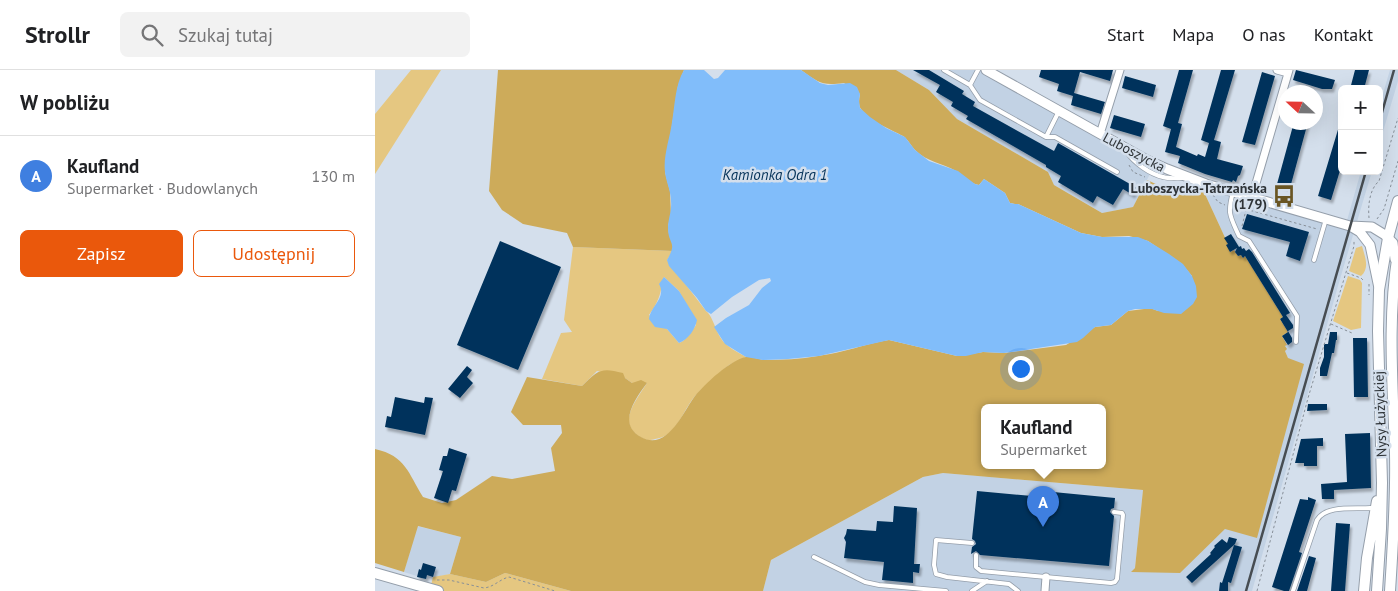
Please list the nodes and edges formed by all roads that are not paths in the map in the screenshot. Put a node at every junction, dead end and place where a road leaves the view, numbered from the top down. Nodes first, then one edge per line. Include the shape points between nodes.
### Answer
1 (944, 70) edge
2 (979, 70) edge
3 (986, 70) edge
4 (1120, 70) edge
5 (1277, 70) edge
6 (1288, 72) edge
7 (970, 85) junction
8 (1059, 110) junction
9 (1101, 134) junction
10 (1046, 137) junction
11 (1117, 172) dead end
12 (1233, 192) junction
13 (1250, 200) junction
14 (1398, 202) edge
15 (1326, 219) junction
16 (1375, 225) junction
17 (1350, 226) junction
18 (1388, 238) junction
19 (1398, 253) edge
20 (1315, 260) dead end
21 (1396, 267) junction
22 (1379, 290) junction
23 (1296, 342) dead end
24 (1395, 470) junction
25 (1382, 483) junction
26 (1398, 483) edge
27 (1375, 509) junction
28 (1114, 512) dead end
29 (972, 543) dead end
30 (976, 555) dead end
31 (814, 557) dead end
32 (375, 573) edge
33 (1046, 577) junction
34 (987, 581) junction
35 (436, 586) edge
36 (946, 591) edge
37 (972, 591) edge
38 (1018, 591) edge
39 (1045, 591) edge
40 (1293, 591) edge
41 (1364, 591) edge
42 (1377, 591) edge
43 (1390, 591) edge

1 - 7 lane
2 - 7 lane
3 - 8 street, Luboszycka
4 - 9 street
5 - 6 street
6 - 13 street
7 - 10 lane via 979,100
8 - 9 street, Luboszycka
8 - 10 lane
9 - 12 street, Luboszycka via 1187,178
10 - 11 lane via 1055,137
12 - 13 street, Luboszycka
12 - 23 lane via 1229,213 1239,236 1249,241 1297,316
13 - 15 street, Luboszycka
14 - 16 street via 1385,226
14 - 18 main road, Nysy Łużyckiej
15 - 17 street, Luboszycka
15 - 20 lane
16 - 17 street
16 - 18 street
17 - 22 street via 1360,232 1370,245
18 - 21 street via 1393,243
18 - 22 main road, Nysy Łużyckiej
19 - 21 main road, Nysy Łużyckiej
21 - 24 main road, Nysy Łużyckiej via 1391,310
22 - 25 main road, Nysy Łużyckiej
24 - 26 main road
24 - 43 main road, Nysy Łużyckiej
25 - 27 main road
25 - 42 main road, Nysy Łużyckiej
27 - 40 lane via 1323,512 1317,520
27 - 41 main road
28 - 33 lane via 1123,515 1115,582
29 - 34 lane via 936,540 933,565 936,574
30 - 33 lane via 976,567 981,571
31 - 36 lane via 865,582
32 - 35 main road
33 - 39 street
34 - 37 lane
34 - 38 lane via 1009,584

